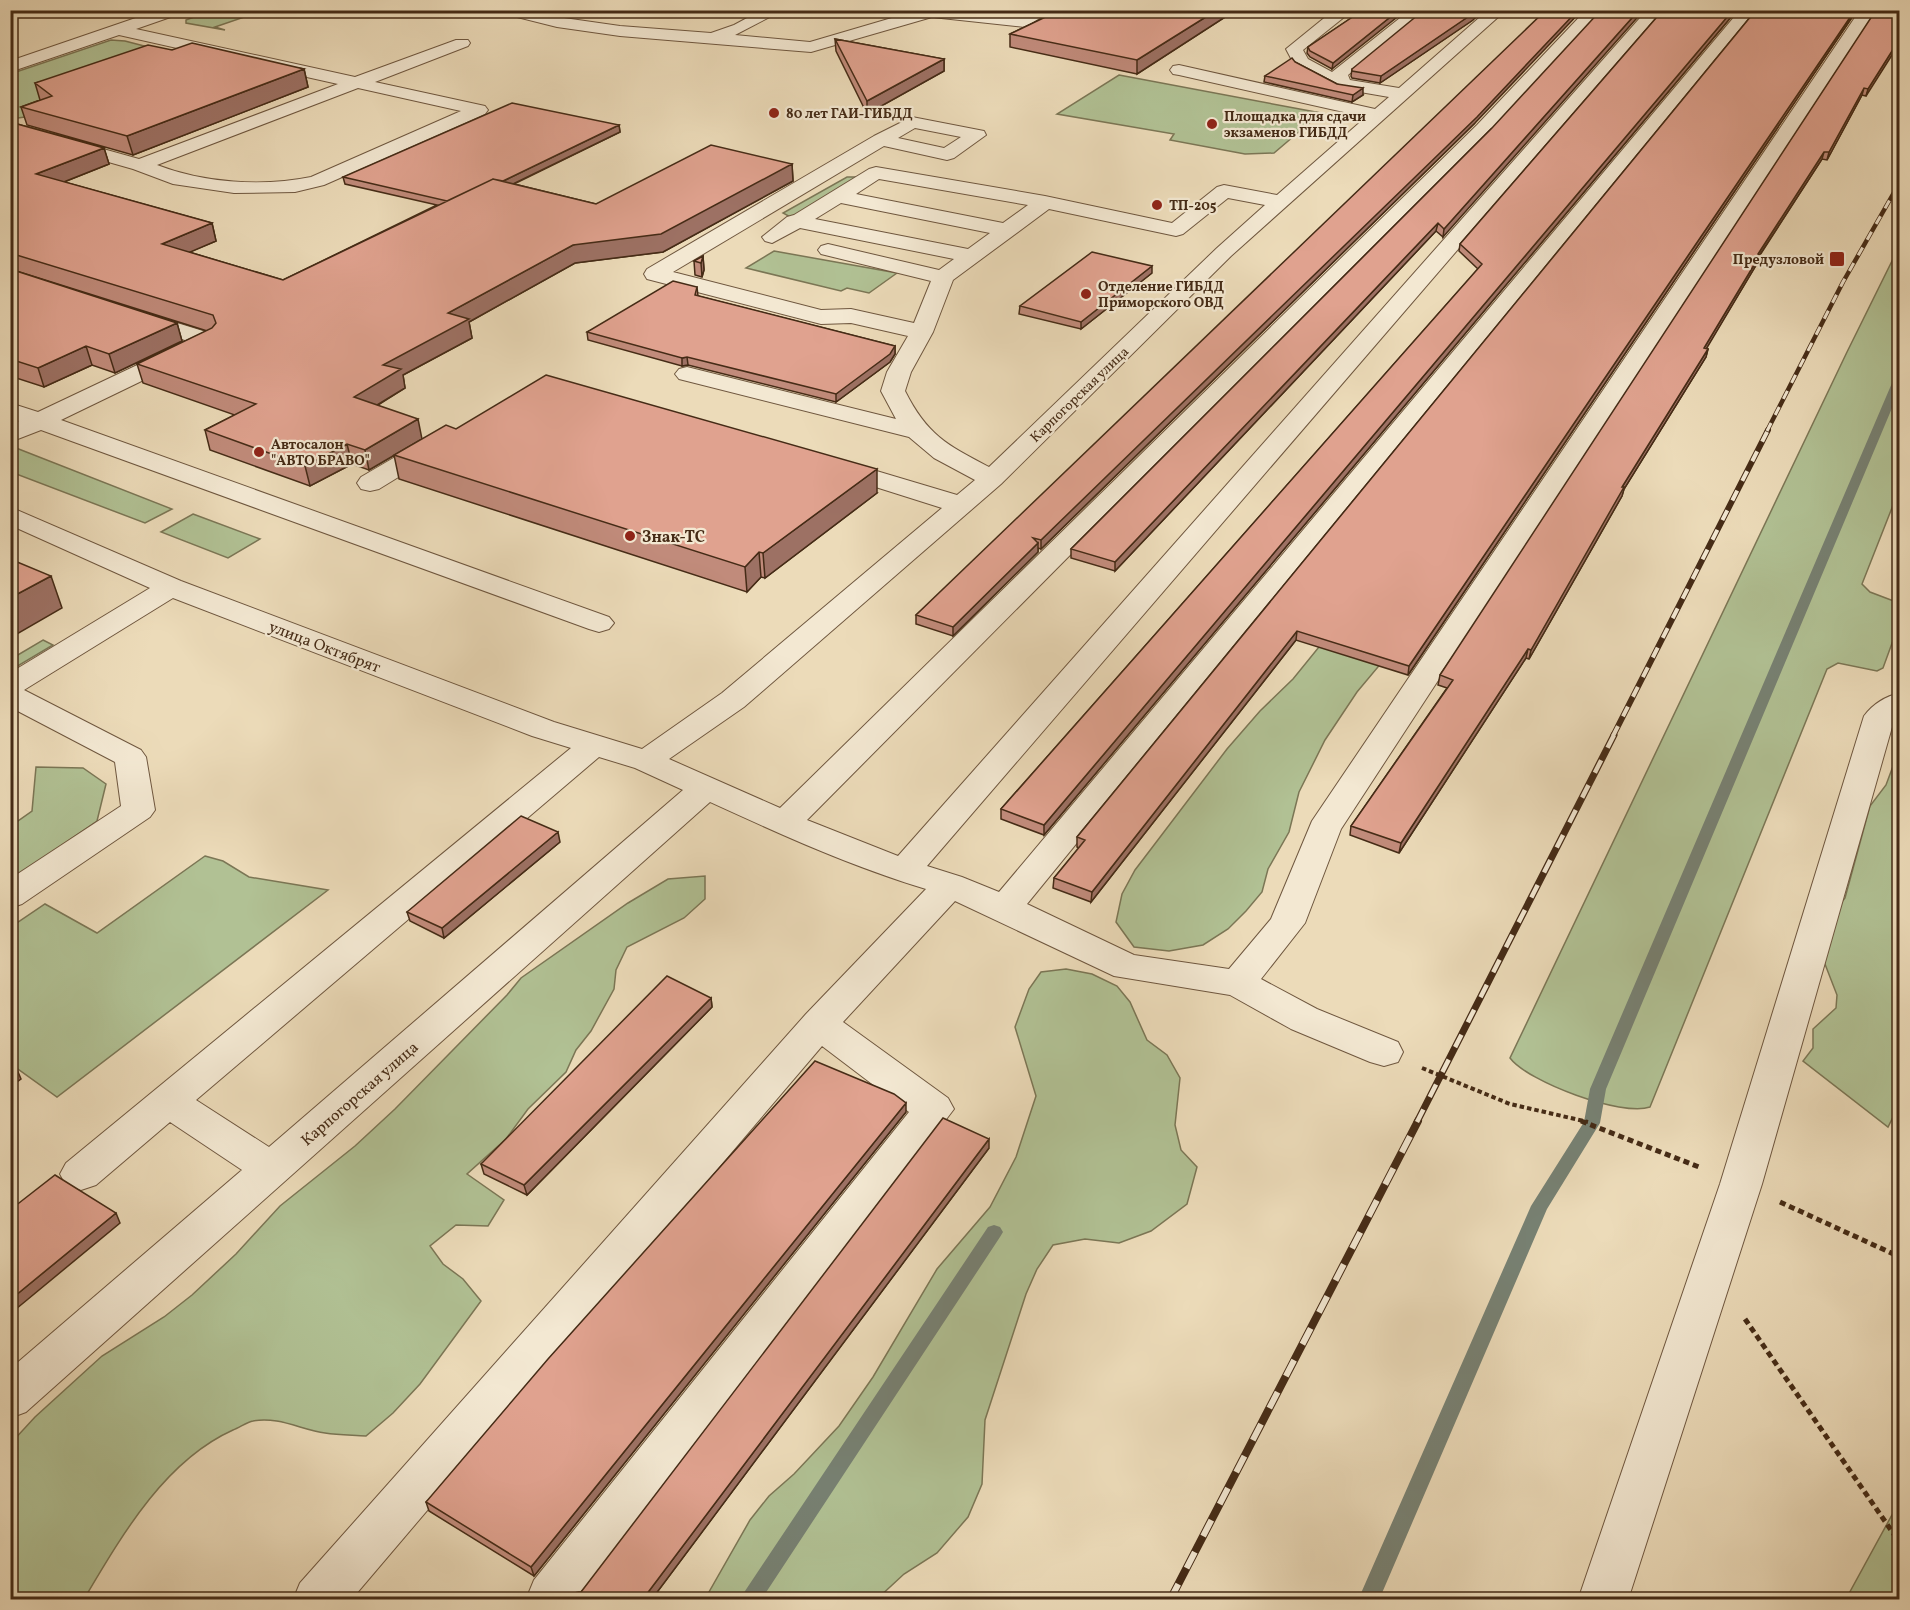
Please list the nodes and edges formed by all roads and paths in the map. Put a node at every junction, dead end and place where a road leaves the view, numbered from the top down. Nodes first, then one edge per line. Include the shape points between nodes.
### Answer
1 (176, 10) edge
2 (507, 10) edge
3 (776, 10) edge
4 (1046, 10) edge
5 (1345, 10) edge
6 (1420, 10) edge
7 (1498, 10) edge
8 (1595, 10) edge
9 (1656, 10) edge
10 (1749, 10) edge
11 (1868, 10) edge
12 (118, 30) junction
13 (712, 38) junction
14 (462, 43) dead end
15 (10, 67) edge
16 (1179, 70) dead end
17 (1341, 79) junction
18 (357, 83) junction
19 (1403, 94) junction
20 (1380, 115) junction
21 (10, 128) edge
22 (881, 140) dead end
23 (140, 165) junction
24 (837, 196) junction
25 (1045, 202) junction
26 (1281, 202) junction
27 (1008, 230) junction
28 (798, 236) junction
29 (972, 256) junction
30 (943, 277) junction
31 (109, 308) edge
32 (922, 332) junction
33 (687, 374) dead end
34 (10, 410) edge
35 (42, 420) junction
36 (918, 432) junction
37 (452, 434) edge
38 (10, 435) edge
39 (815, 460) edge
40 (992, 479) junction
41 (370, 483) dead end
42 (961, 505) junction
43 (10, 515) edge
44 (171, 587) junction
45 (599, 623) dead end
46 (10, 686) edge
47 (10, 695) edge
48 (1899, 702) edge
49 (594, 745) junction
50 (646, 761) junction
51 (707, 787) junction
52 (784, 823) junction
53 (904, 871) junction
54 (950, 885) junction
55 (10, 896) edge
56 (1005, 908) junction
57 (1238, 983) junction
58 (819, 1024) junction
59 (1384, 1052) joint
60 (167, 1100) junction
61 (1510, 1104) dead end
62 (272, 1168) junction
63 (81, 1174) dead end
64 (1712, 1272) junction
65 (10, 1398) edge
66 (1899, 1543) edge
67 (552, 1596) dead end
68 (318, 1599) edge
69 (1603, 1599) edge

1 - 12 street
2 - 13 street via 620,31
3 - 13 street
4 - 13 street via 1024,22 931,12 811,47
5 - 17 street via 1294,49 1301,62
6 - 17 street
7 - 19 street, Карпогорская улица
8 - 52 street via 1483,129
9 - 53 street
10 - 56 street
11 - 57 street via 1324,829 1287,923
12 - 15 street
12 - 18 street
14 - 18 street
16 - 20 street
17 - 19 street
18 - 23 street
18 - 23 street via 479,110 317,181 295,186 234,187 173,178
19 - 20 street, Карпогорская улица
20 - 26 street, Карпогорская улица
21 - 23 street
22 - 32 street via 655,274 821,317 851,316
24 - 25 street via 876,172
24 - 27 street
24 - 28 street
25 - 26 street via 1176,230 1224,191
25 - 27 street
26 - 40 street, Карпогорская улица via 1224,252
27 - 29 street
28 - 29 street
28 - 30 street
29 - 30 street
30 - 32 street
31 - 35 street via 208,340
32 - 36 street via 893,391
33 - 36 street
34 - 35 street
35 - 38 street
35 - 45 street
36 - 40 street
37 - 41 street
39 - 42 street
40 - 42 street, Карпогорская улица
42 - 50 street, Карпогорская улица via 733,700
43 - 44 street, улица Октябрят
44 - 46 street
44 - 49 street, улица Октябрят
47 - 55 street via 130,757 138,810
48 - 64 street via 1880,716
49 - 50 street, улица Октябрят
49 - 60 street
50 - 51 street, улица Октябрят
51 - 52 street, улица Октябрят
51 - 62 street, Карпогорская улица
52 - 53 street, улица Октябрят
53 - 54 street, улица Октябрят
54 - 56 street, улица Октябрят
54 - 58 street
56 - 57 street, улица Октябрят via 1126,968
57 - 59 street via 1304,1019
58 - 67 street via 934,1109
58 - 68 street
59 - 61 path
60 - 62 street
60 - 63 street
62 - 65 street, Карпогорская улица
64 - 66 path
64 - 69 street

